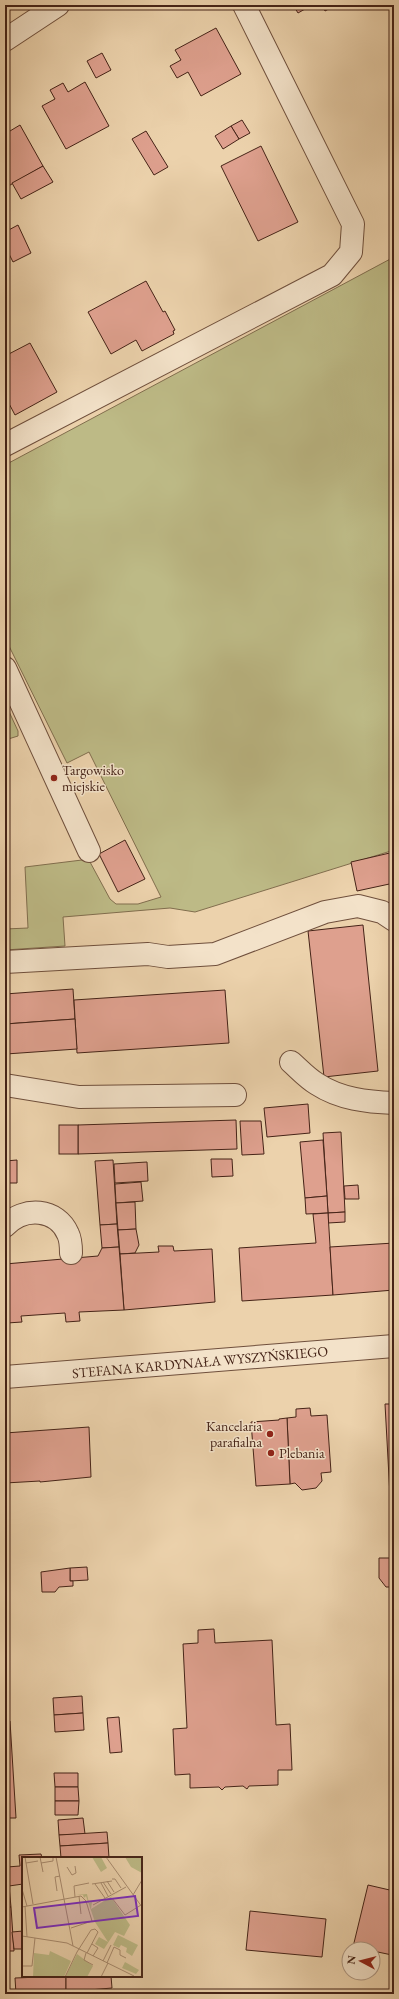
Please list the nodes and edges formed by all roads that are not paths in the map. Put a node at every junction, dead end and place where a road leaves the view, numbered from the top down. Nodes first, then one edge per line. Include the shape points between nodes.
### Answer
1 (58, 5) edge
2 (244, 5) edge
3 (5, 40) edge
4 (5, 445) edge
5 (5, 668) edge
6 (89, 851) dead end
7 (394, 920) edge
8 (5, 962) edge
9 (291, 1062) dead end
10 (5, 1086) edge
11 (235, 1095) dead end
12 (394, 1103) edge
13 (5, 1226) edge
14 (72, 1253) dead end
15 (394, 1346) edge
16 (5, 1377) edge

1 - 3 street
2 - 4 street via 353,224 350,252 332,275
5 - 6 street
7 - 8 street via 382,912 358,906 325,912 215,954 168,957 148,954
9 - 12 street via 316,1084 341,1096 371,1102
10 - 11 street via 79,1098
13 - 14 street via 12,1219 25,1213 38,1212 53,1216 63,1225 69,1236
15 - 16 street, STEFANA KARDYNAŁA WYSZYŃSKIEGO

